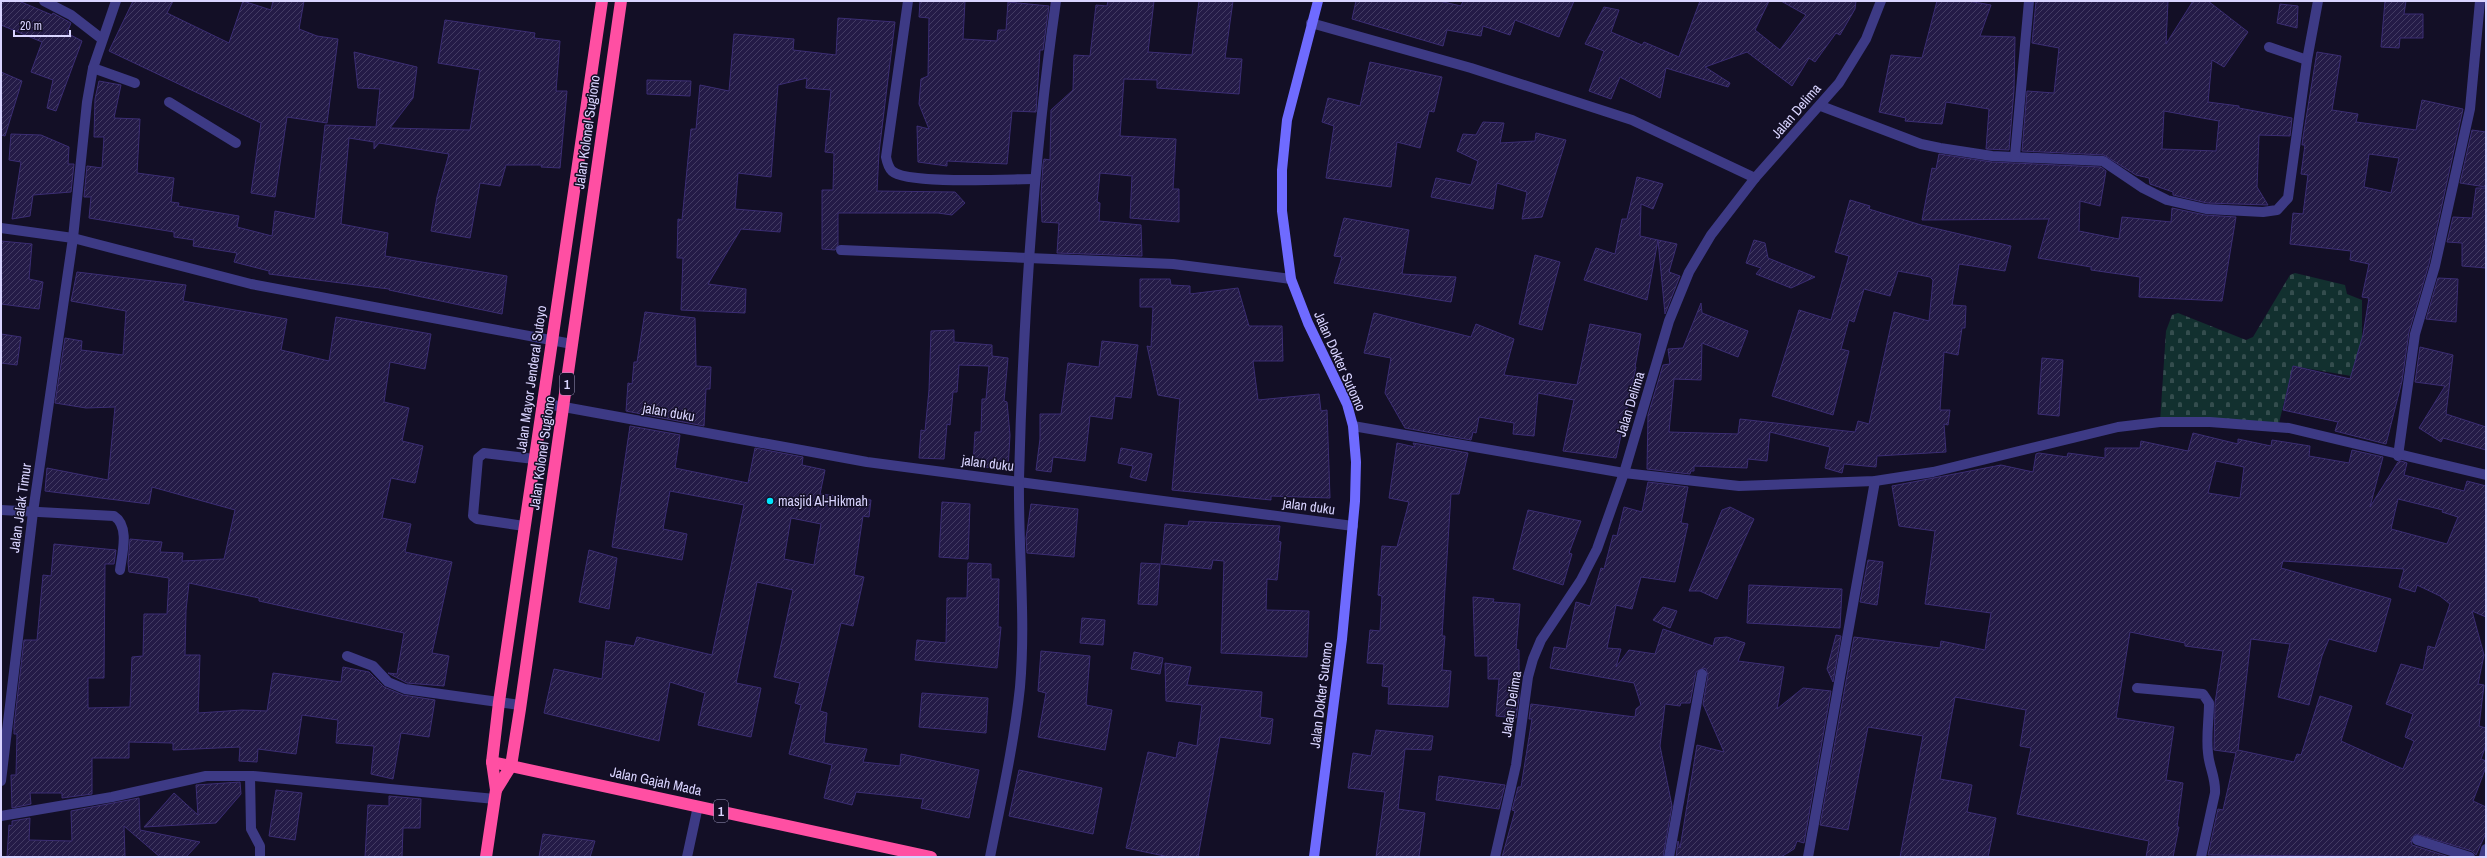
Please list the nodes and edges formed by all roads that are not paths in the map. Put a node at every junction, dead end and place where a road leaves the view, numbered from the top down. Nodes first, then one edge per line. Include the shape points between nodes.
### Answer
1 (44, 1) edge
2 (116, 1) edge
3 (602, 1) edge
4 (621, 1) edge
5 (908, 1) edge
6 (1056, 1) edge
7 (1318, 1) edge
8 (1881, 1) edge
9 (2029, 1) edge
10 (2318, 1) edge
11 (2480, 1) edge
12 (1311, 23) junction
13 (102, 39) junction
14 (2269, 47) dead end
15 (2307, 60) junction
16 (93, 68) junction
17 (135, 83) dead end
18 (169, 102) dead end
19 (1821, 106) junction
20 (236, 143) dead end
21 (2014, 156) junction
22 (1755, 178) junction
23 (1034, 179) junction
24 (1, 228) edge
25 (73, 238) junction
26 (841, 250) dead end
27 (1028, 256) junction
28 (1290, 279) junction
29 (551, 341) junction
30 (572, 344) junction
31 (542, 403) junction
32 (563, 407) junction
33 (1353, 426) junction
34 (2398, 456) junction
35 (534, 458) junction
36 (1624, 473) junction
37 (2486, 475) edge
38 (1019, 480) junction
39 (1875, 481) junction
40 (1, 510) edge
41 (33, 512) junction
42 (524, 526) junction
43 (1353, 526) junction
44 (120, 570) dead end
45 (347, 656) dead end
46 (1702, 674) dead end
47 (2137, 688) dead end
48 (499, 702) junction
49 (520, 704) junction
50 (492, 762) junction
51 (511, 766) junction
52 (250, 776) junction
53 (1, 782) edge
54 (496, 794) junction
55 (698, 806) junction
56 (1, 816) edge
57 (2417, 840) dead end
58 (2486, 849) edge
59 (260, 857) edge
60 (486, 857) edge
61 (687, 857) edge
62 (930, 857) edge
63 (990, 857) edge
64 (1314, 857) edge
65 (1495, 857) edge
66 (1669, 857) edge
67 (1808, 857) edge
68 (2201, 857) edge
69 (2470, 857) edge
70 (2484, 857) edge

1 - 13 street via 71,15
2 - 13 street, Jalan Jalak Timur
3 - 29 highway, Jalan Mayor Jenderal Sutoyo / 1
4 - 30 highway, Jalan Kolonel Sugiono / 1
5 - 23 street via 886,157 890,168 902,176 912,178
6 - 23 street
7 - 12 main road, Jalan Dokter Sutomo
8 - 19 street, Jalan Delima via 1857,55
9 - 21 street
10 - 15 street
11 - 34 street via 2470,109 2435,266 2415,334
12 - 22 street via 1471,68 1632,120
12 - 28 main road, Jalan Dokter Sutomo via 1287,120 1282,170 1282,211
13 - 16 street, Jalan Jalak Timur
14 - 15 street
15 - 21 street via 2288,198 2277,210 2263,212 2206,209 2167,200 2103,162
16 - 17 street
16 - 25 street, Jalan Jalak Timur
18 - 20 street
19 - 21 street via 1921,144 1992,156
19 - 22 street, Jalan Delima
22 - 36 street, Jalan Delima via 1711,235 1689,272 1669,322
23 - 27 street
24 - 25 street
25 - 29 street via 251,284
25 - 41 street, Jalan Jalak Timur
26 - 27 street
27 - 28 street via 1173,264
27 - 38 street
28 - 33 main road, Jalan Dokter Sutomo via 1347,404
29 - 30 street
29 - 31 highway, Jalan Mayor Jenderal Sutoyo / 1
30 - 32 highway, Jalan Kolonel Sugiono / 1
31 - 32 street, jalan duku
31 - 35 highway, Jalan Mayor Jenderal Sutoyo / 1
32 - 38 street, jalan duku via 867,462
32 - 49 highway, Jalan Kolonel Sugiono / 1
33 - 36 street
33 - 43 main road, Jalan Dokter Sutomo via 1356,462
34 - 37 street
34 - 39 street via 2289,428 2210,422 2160,422 2118,427 1933,472
35 - 42 highway, Jalan Mayor Jenderal Sutoyo / 1
35 - 42 street via 484,453 478,458 473,516
36 - 39 street via 1739,486
36 - 65 street, Jalan Delima via 1597,549 1581,580 1541,640 1533,659 1516,765
38 - 43 street, jalan duku
38 - 63 street via 1022,654 1020,686
39 - 67 street
40 - 41 street
41 - 44 street via 114,516 121,520 124,529
41 - 53 street, Jalan Jalak Timur
42 - 48 highway, Jalan Mayor Jenderal Sutoyo / 1
43 - 64 main road, Jalan Dokter Sutomo via 1332,728
45 - 48 street via 373,666 388,682 399,687
46 - 66 street
47 - 68 street via 2203,694 2209,703 2206,741 2214,773 2215,793
48 - 49 street
48 - 50 highway, Jalan Mayor Jenderal Sutoyo / 1
49 - 51 highway, Jalan Kolonel Sugiono / 1
50 - 51 highway, Jalan Gajah Mada / 1
50 - 54 highway, Jalan Mayor Jenderal Sutoyo
51 - 54 highway
51 - 55 highway, Jalan Gajah Mada / 1
52 - 54 street
52 - 56 street via 206,776 112,797
52 - 59 street via 251,830 260,846
54 - 60 highway
55 - 61 street
55 - 62 highway, Jalan Gajah Mada / 1
57 - 69 street
58 - 70 street

